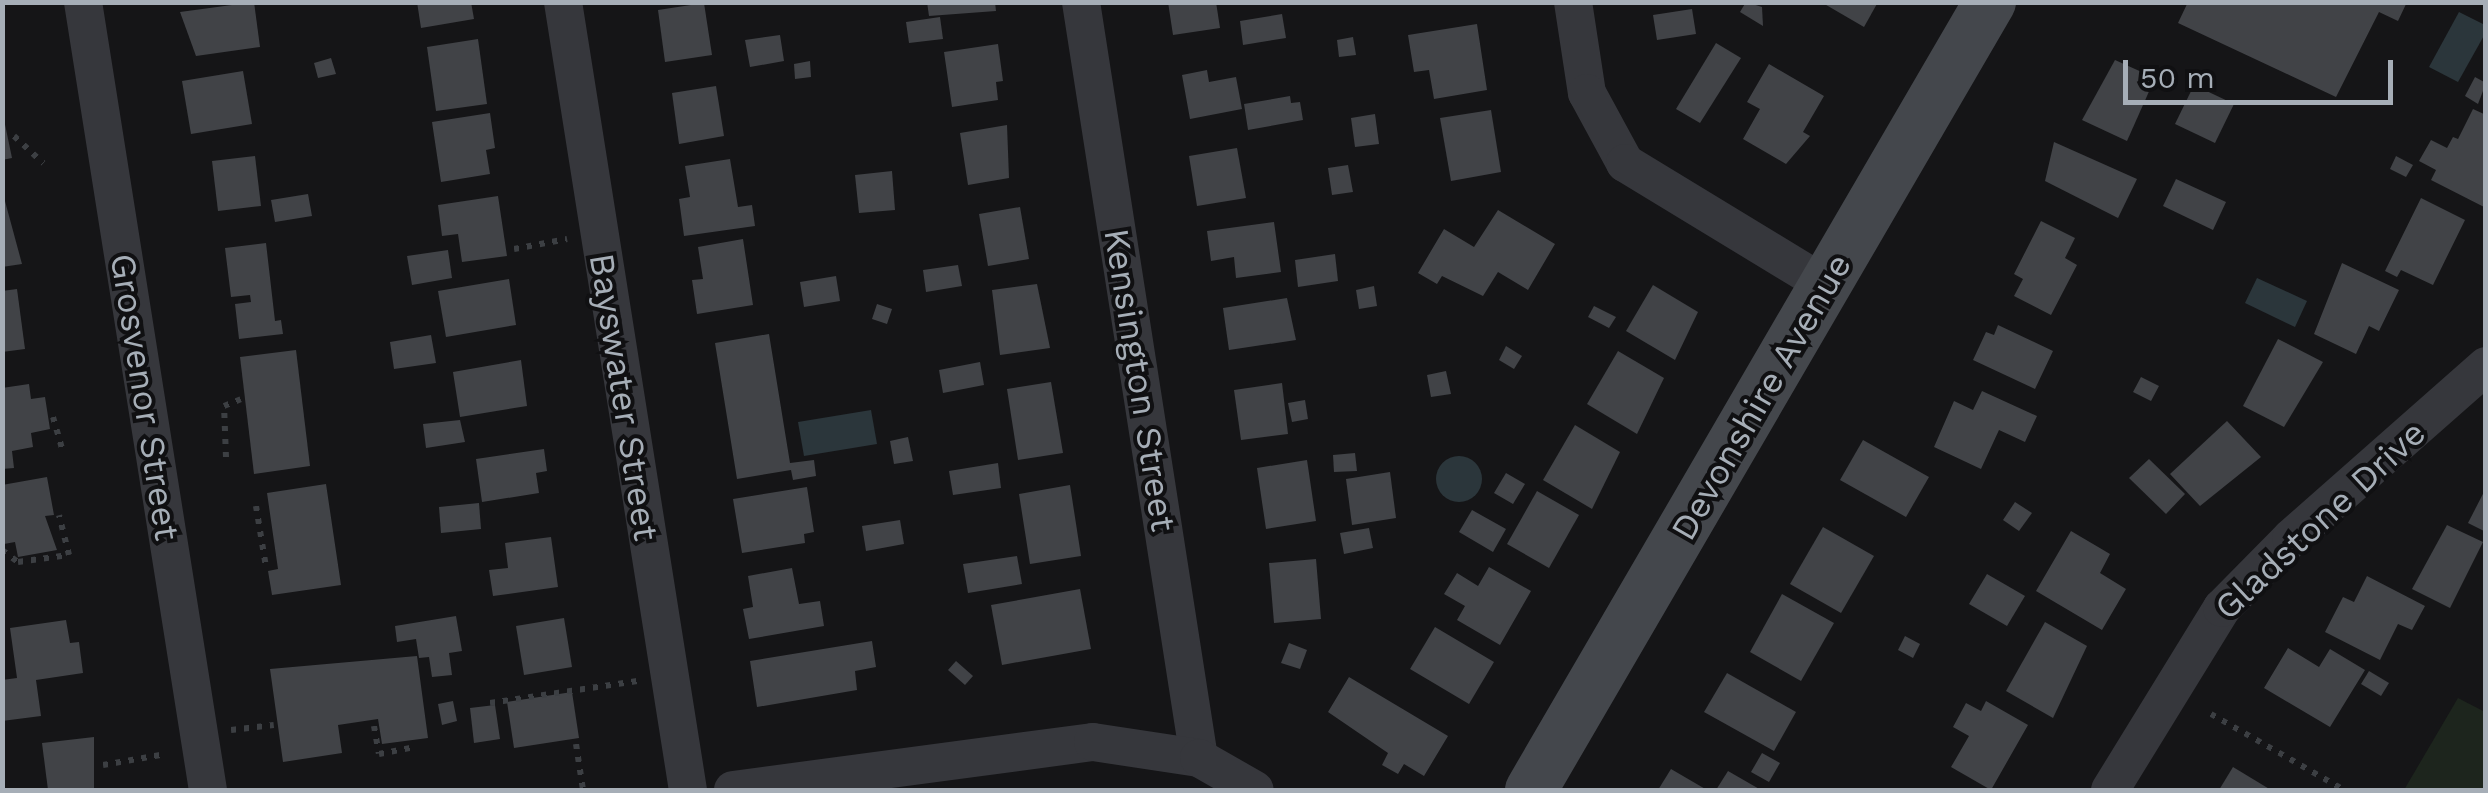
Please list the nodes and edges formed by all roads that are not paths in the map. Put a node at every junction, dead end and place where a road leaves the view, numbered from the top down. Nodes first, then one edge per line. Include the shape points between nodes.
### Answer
1 (83, 2) edge
2 (562, 2) edge
3 (1082, 2) edge
4 (1573, 2) edge
5 (1990, 2) edge
6 (1826, 286) junction
7 (2486, 366) edge
8 (1199, 758) junction
9 (208, 790) edge
10 (688, 790) edge
11 (733, 790) edge
12 (1255, 790) edge
13 (1530, 790) edge
14 (2110, 790) edge

1 - 9 street, Grosvenor Street
2 - 10 street, Bayswater Street
3 - 8 street, Kensington Street
4 - 6 street via 1587,93 1604,134 1626,162
5 - 6 main road, Devonshire Avenue
6 - 13 main road, Devonshire Avenue
7 - 14 street, Gladstone Drive via 2222,608
8 - 11 street via 1093,742
8 - 12 street

